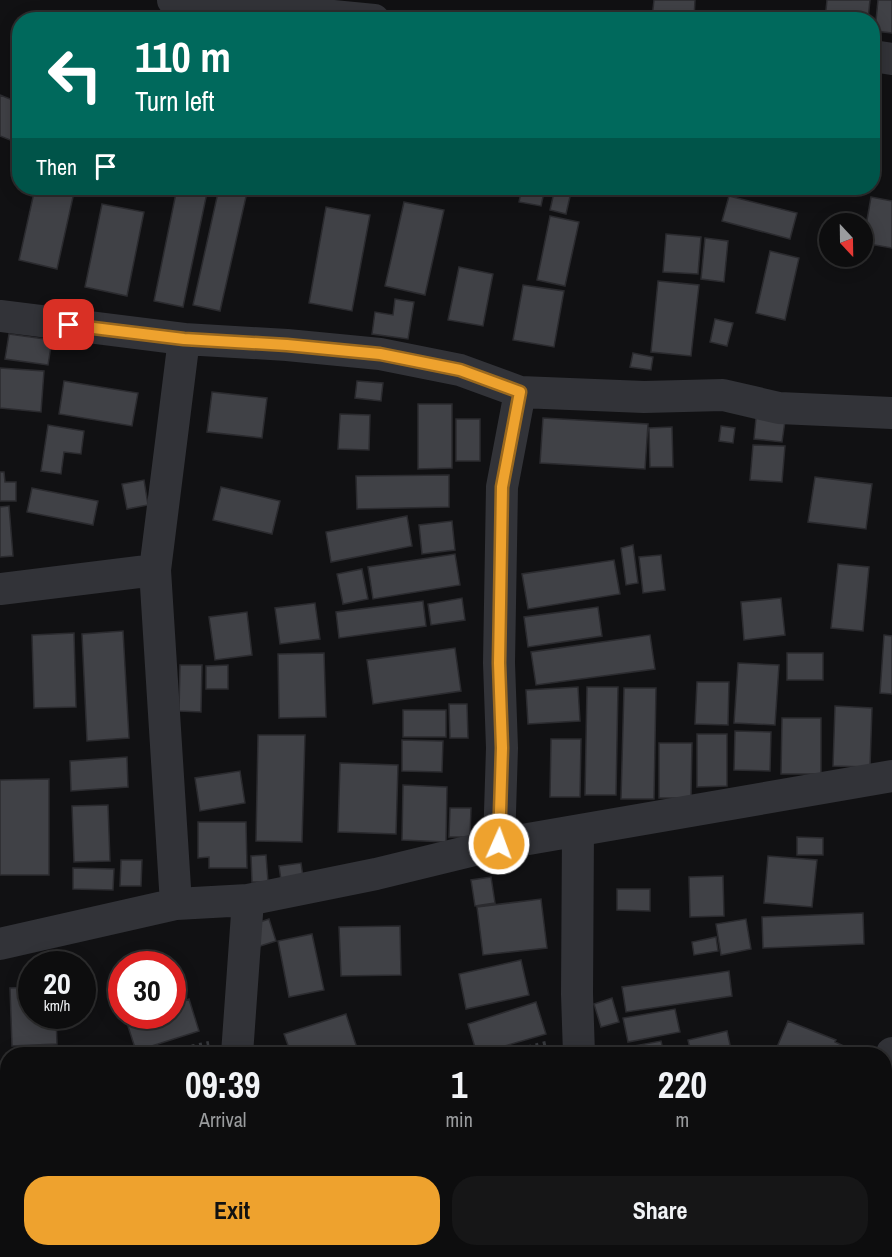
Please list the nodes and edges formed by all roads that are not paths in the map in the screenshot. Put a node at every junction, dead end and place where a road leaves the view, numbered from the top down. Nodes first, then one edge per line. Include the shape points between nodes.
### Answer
1 (173, 0) edge
2 (294, 12) edge
3 (0, 316) edge
4 (184, 339) junction
5 (520, 392) junction
6 (892, 412) edge
7 (155, 570) junction
8 (0, 589) edge
9 (892, 776) edge
10 (578, 831) junction
11 (499, 844) junction
12 (248, 900) junction
13 (176, 904) junction
14 (0, 944) edge
15 (237, 1047) edge
16 (579, 1047) edge

1 - 2 street
3 - 4 street
4 - 5 street via 380,354 460,370
4 - 7 street
5 - 6 street via 644,397 723,395 778,408
5 - 11 street via 502,487
7 - 8 street
7 - 13 street
9 - 10 street
10 - 11 street
10 - 16 street
11 - 12 street
12 - 13 street
12 - 15 street
13 - 14 street

